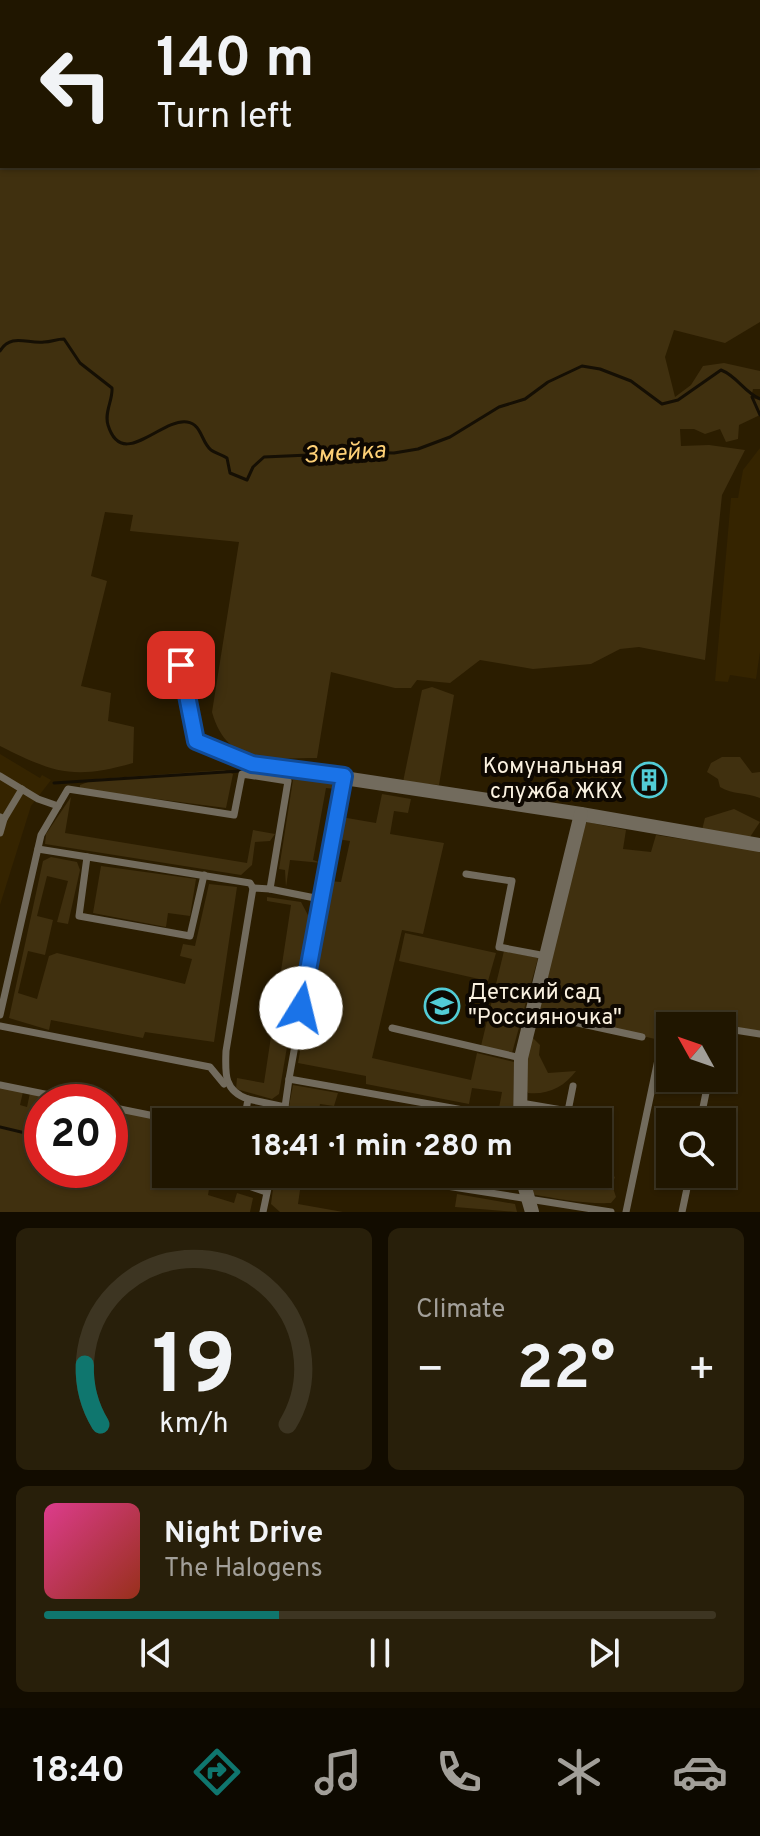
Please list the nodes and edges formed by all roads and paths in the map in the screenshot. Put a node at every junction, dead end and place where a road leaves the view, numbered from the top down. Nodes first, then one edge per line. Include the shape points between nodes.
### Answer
1 (181, 665) dead end
2 (0, 776) edge
3 (344, 776) junction
4 (22, 789) junction
5 (58, 806) junction
6 (581, 814) junction
7 (2, 818) edge
8 (0, 833) edge
9 (760, 845) edge
10 (38, 849) junction
11 (87, 857) junction
12 (466, 874) dead end
13 (204, 875) junction
14 (253, 888) junction
15 (270, 889) junction
16 (320, 899) junction
17 (546, 956) junction
18 (532, 1013) junction
19 (1, 1014) edge
20 (4, 1026) edge
21 (392, 1028) dead end
22 (736, 1030) edge
23 (760, 1034) edge
24 (642, 1037) dead end
25 (521, 1058) junction
26 (656, 1069) edge
27 (289, 1079) junction
28 (0, 1085) edge
29 (573, 1086) dead end
30 (24, 1090) edge
31 (231, 1091) junction
32 (248, 1099) junction
33 (519, 1103) junction
34 (285, 1107) joint
35 (246, 1108) edge
36 (448, 1108) edge
37 (519, 1108) edge
38 (548, 1108) edge
39 (569, 1108) edge
40 (128, 1111) edge
41 (152, 1116) edge
42 (257, 1188) edge
43 (267, 1188) edge
44 (440, 1188) edge
45 (687, 1188) edge
46 (266, 1192) junction
47 (531, 1206) edge
48 (264, 1212) edge
49 (611, 1212) edge
50 (626, 1212) edge
51 (682, 1212) edge

1 - 3 street via 196,741 252,764
2 - 4 lane
3 - 6 street
3 - 16 lane
4 - 5 lane
4 - 7 lane
5 - 10 lane
5 - 15 lane via 68,789 234,815 242,774 288,781
6 - 9 street
6 - 17 street
7 - 8 lane
10 - 11 lane
10 - 19 lane
11 - 13 lane
11 - 13 lane via 79,916 190,936
12 - 17 lane via 512,881 499,947
13 - 14 lane via 250,883
14 - 15 lane
14 - 31 lane via 226,1051 225,1077
15 - 16 lane
16 - 27 lane
17 - 18 street
18 - 24 lane
18 - 25 street
19 - 20 lane
20 - 31 lane via 210,1067
21 - 25 lane
22 - 23 lane
25 - 33 street
26 - 50 lane
27 - 34 lane
27 - 36 lane
28 - 30 lane
29 - 39 lane
31 - 32 lane
32 - 34 lane
32 - 35 lane
33 - 37 street
33 - 38 lane
40 - 41 lane
42 - 46 lane
43 - 46 lane
44 - 47 lane
45 - 51 lane
46 - 48 lane
47 - 49 lane

